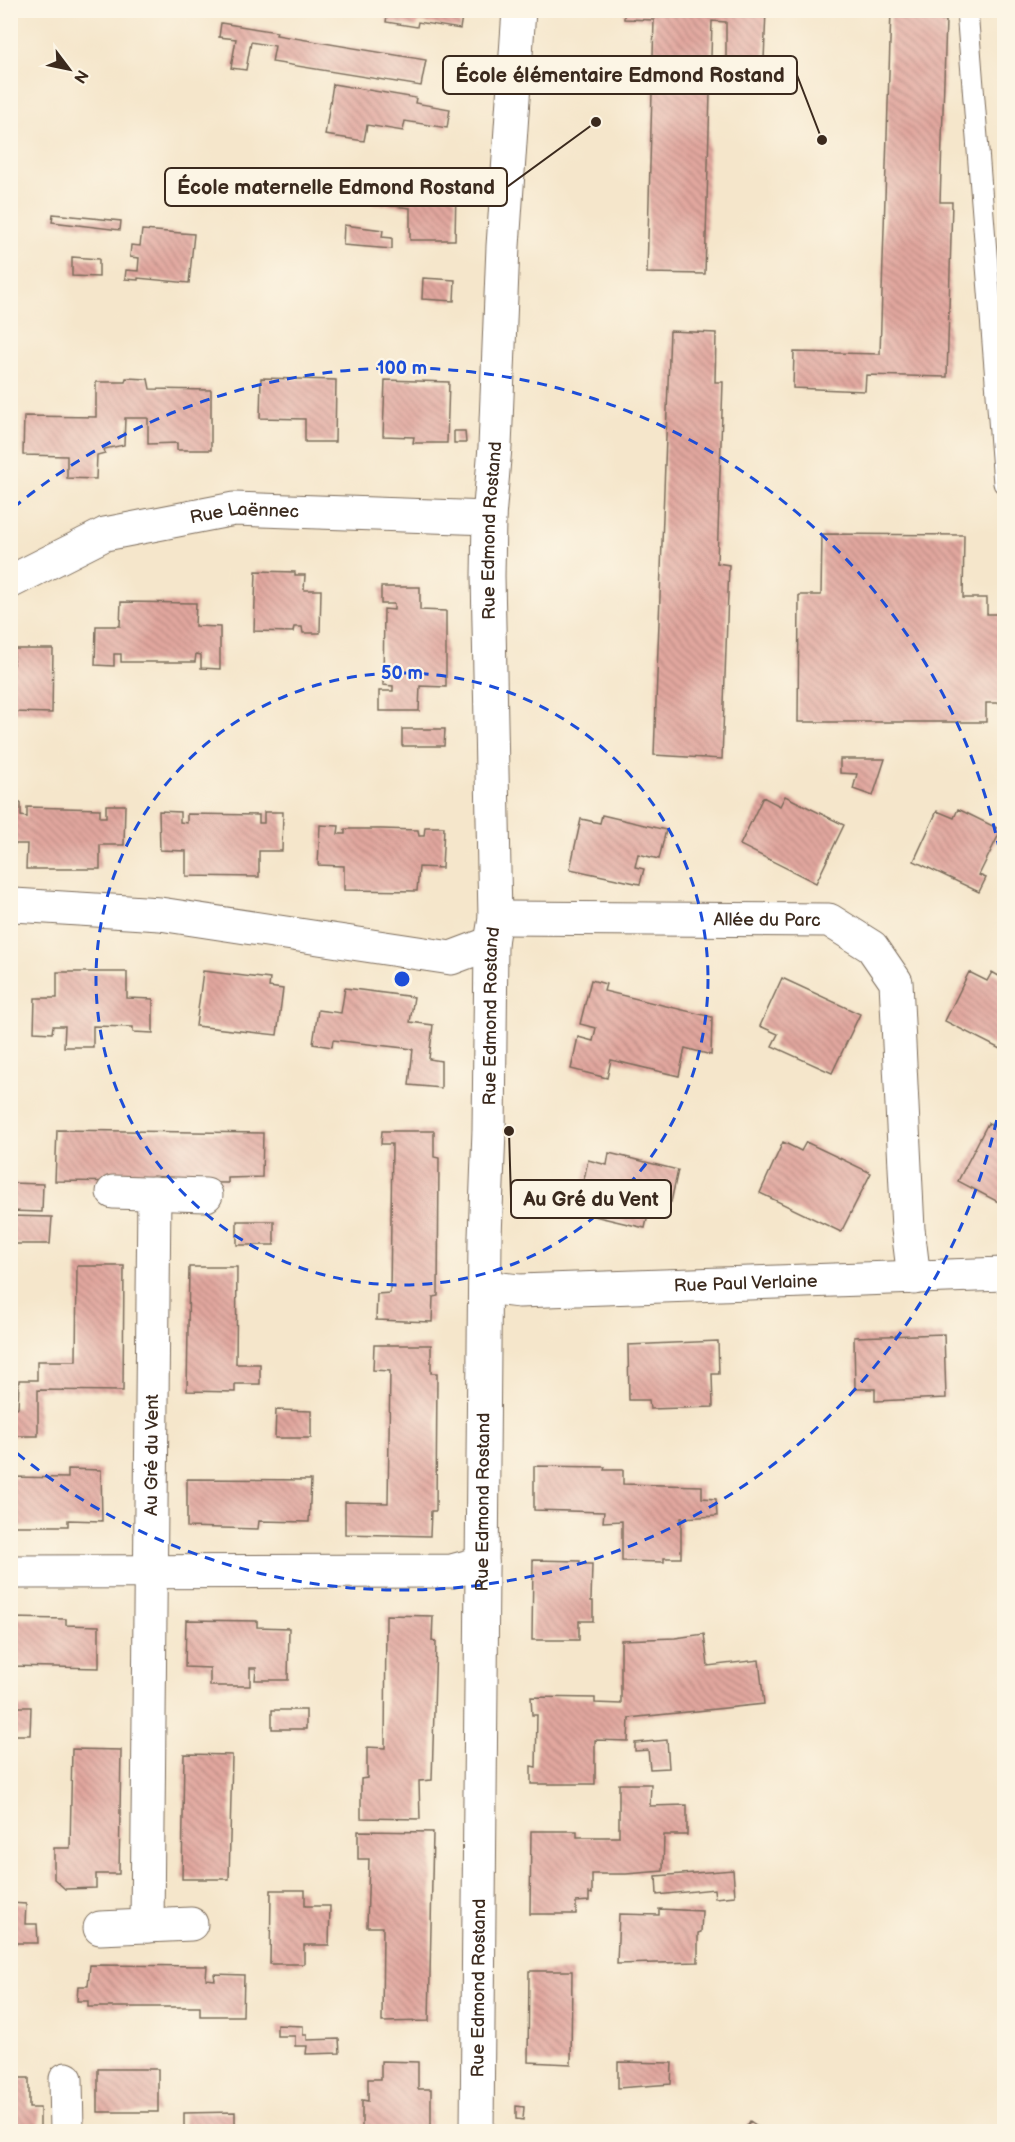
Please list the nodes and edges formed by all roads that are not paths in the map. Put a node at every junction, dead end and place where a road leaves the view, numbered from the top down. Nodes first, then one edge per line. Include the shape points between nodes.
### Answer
1 (519, 10) edge
2 (967, 10) edge
3 (1005, 483) edge
4 (489, 518) junction
5 (10, 582) edge
6 (10, 903) edge
7 (493, 931) junction
8 (113, 1192) dead end
9 (154, 1193) junction
10 (206, 1195) dead end
11 (1005, 1274) edge
12 (914, 1278) junction
13 (486, 1287) junction
14 (482, 1563) junction
15 (10, 1572) edge
16 (150, 1573) junction
17 (191, 1924) dead end
18 (147, 1926) junction
19 (100, 1928) dead end
20 (66, 2079) dead end
21 (67, 2132) edge
22 (477, 2132) edge

1 - 4 street, Rue Edmond Rostand
2 - 3 lane
4 - 5 street, Rue Laënnec via 234,509 105,534
4 - 7 street, Rue Edmond Rostand
6 - 7 street via 160,914 451,958
7 - 12 street, Allée du Parc via 829,920 872,947 896,982 908,1229
7 - 13 street, Rue Edmond Rostand
8 - 9 street
9 - 10 street
9 - 16 street, Au Gré du Vent
11 - 12 street, Rue Paul Verlaine
12 - 13 street, Rue Paul Verlaine via 519,1291
13 - 14 street, Rue Edmond Rostand
14 - 16 street via 453,1571
14 - 22 street, Rue Edmond Rostand
15 - 16 street
16 - 18 street, Au Gré du Vent
17 - 18 street
18 - 19 street
20 - 21 street

